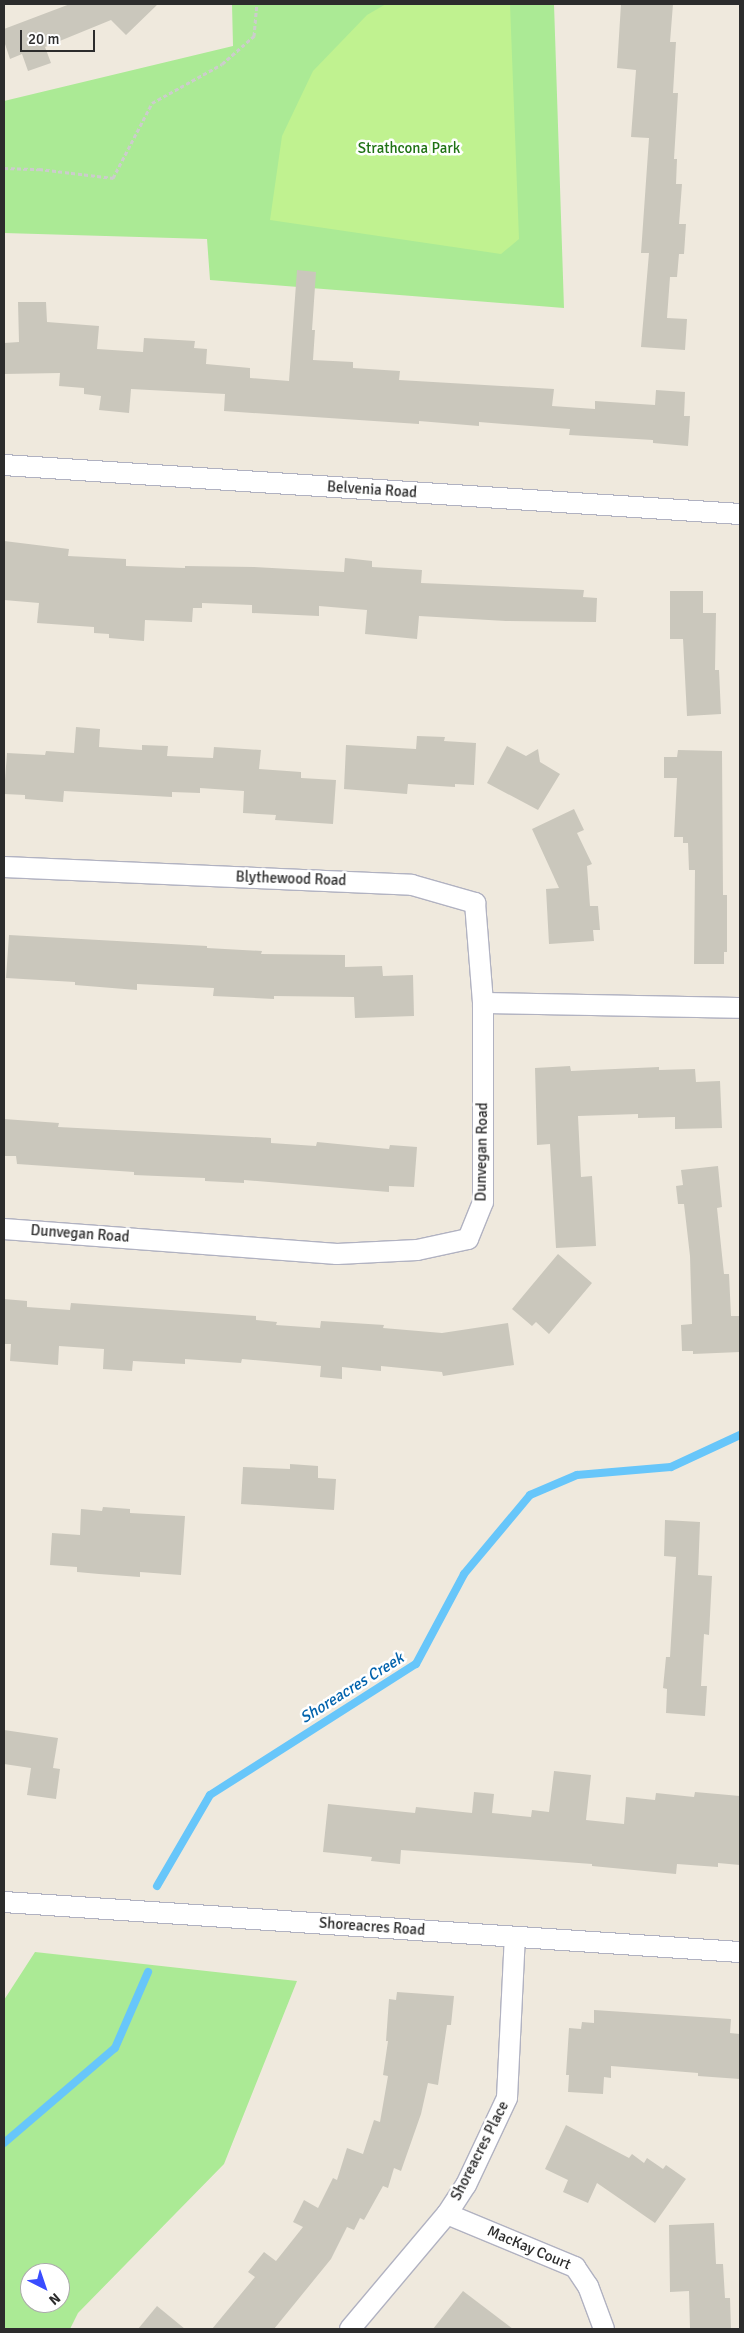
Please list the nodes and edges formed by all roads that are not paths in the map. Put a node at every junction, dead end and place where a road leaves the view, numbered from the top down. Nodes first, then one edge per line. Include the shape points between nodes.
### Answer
1 (4, 465) edge
2 (740, 514) edge
3 (4, 867) edge
4 (483, 1003) junction
5 (740, 1008) edge
6 (4, 1229) edge
7 (4, 1902) edge
8 (515, 1937) junction
9 (740, 1952) edge
10 (447, 2214) junction
11 (350, 2329) edge
12 (604, 2329) edge

1 - 2 street, Belvenia Road
3 - 4 street, Blythewood Road via 412,884 475,903
4 - 5 street
4 - 6 street, Dunvegan Road via 483,1202 468,1239 416,1250 337,1254
7 - 8 street, Shoreacres Road
8 - 9 street, Shoreacres Road
8 - 10 street, Shoreacres Place via 507,2098 466,2185
10 - 11 street, Shoreacres Place
10 - 12 street, MacKay Court via 575,2266 588,2286

